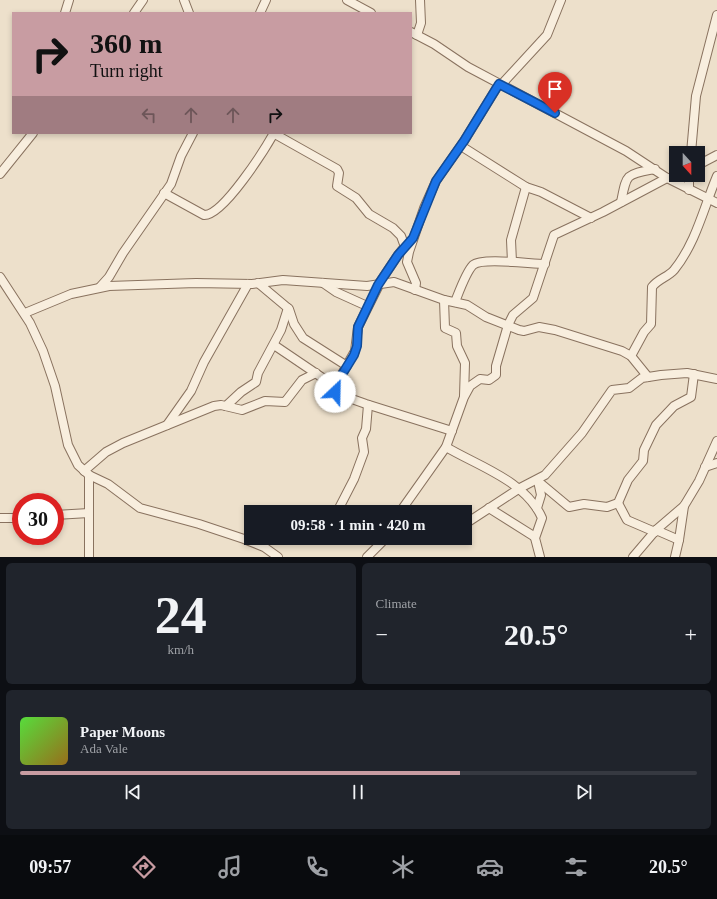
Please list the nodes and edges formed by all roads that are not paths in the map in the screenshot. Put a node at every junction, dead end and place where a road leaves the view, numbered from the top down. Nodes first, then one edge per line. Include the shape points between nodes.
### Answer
1 (69, 0) edge
2 (143, 0) edge
3 (184, 0) edge
4 (266, 0) edge
5 (347, 0) edge
6 (420, 0) edge
7 (561, 0) edge
8 (65, 12) edge
9 (135, 12) edge
10 (189, 12) edge
11 (260, 12) edge
12 (369, 12) edge
13 (717, 15) edge
14 (414, 33) edge
15 (500, 85) junction
16 (32, 134) edge
17 (192, 134) edge
18 (273, 134) edge
19 (276, 134) edge
20 (461, 146) junction
21 (692, 146) edge
22 (717, 155) edge
23 (707, 160) edge
24 (655, 169) junction
25 (0, 174) edge
26 (717, 176) edge
27 (667, 178) junction
28 (689, 182) edge
29 (526, 187) junction
30 (689, 190) junction
31 (164, 193) junction
32 (708, 199) junction
33 (621, 202) junction
34 (717, 203) edge
35 (591, 218) junction
36 (413, 238) junction
37 (405, 247) junction
38 (512, 262) junction
39 (545, 264) junction
40 (0, 277) edge
41 (323, 283) junction
42 (248, 284) junction
43 (258, 284) junction
44 (378, 285) junction
45 (100, 287) junction
46 (415, 290) junction
47 (444, 300) junction
48 (454, 302) junction
49 (367, 306) junction
50 (288, 308) junction
51 (25, 313) junction
52 (508, 325) junction
53 (274, 345) junction
54 (630, 356) junction
55 (347, 366) junction
56 (316, 373) junction
57 (694, 374) junction
58 (648, 376) junction
59 (717, 379) edge
60 (336, 387) junction
61 (464, 397) junction
62 (368, 405) junction
63 (226, 406) junction
64 (166, 426) junction
65 (452, 431) junction
66 (717, 441) edge
67 (446, 447) junction
68 (717, 463) edge
69 (705, 467) junction
70 (86, 473) junction
71 (538, 481) junction
72 (518, 490) junction
73 (618, 503) junction
74 (341, 505) edge
75 (405, 505) edge
76 (684, 506) junction
77 (489, 508) junction
78 (537, 508) junction
79 (89, 513) junction
80 (64, 514) edge
81 (0, 518) edge
82 (12, 518) edge
83 (472, 519) edge
84 (656, 531) junction
85 (244, 537) edge
86 (536, 537) junction
87 (679, 540) junction
88 (262, 545) edge
89 (379, 545) edge
90 (89, 557) edge
91 (278, 557) edge
92 (367, 557) edge
93 (540, 557) edge
94 (633, 557) edge
95 (675, 557) edge

1 - 8 street
2 - 9 street
3 - 10 street
4 - 11 street
5 - 12 street
6 - 14 street via 421,23
7 - 15 street via 547,35
13 - 21 street via 696,96
14 - 15 street
15 - 20 street
15 - 24 street via 626,151
16 - 25 street
17 - 31 street via 181,156 175,176
18 - 31 street via 253,168 213,212 204,215
19 - 37 street via 337,169 337,186 356,198 369,214 400,234
20 - 29 street
20 - 36 street via 436,181
22 - 23 street
24 - 27 street
24 - 33 street via 628,177
26 - 32 street
27 - 30 street
27 - 33 street
28 - 30 street
29 - 35 street via 546,194
29 - 38 street via 511,240
30 - 32 street
31 - 45 street
32 - 34 street
32 - 54 street via 682,258 670,274 652,287 651,324
33 - 35 street
35 - 39 street via 554,235
36 - 37 street
36 - 46 street via 407,262 416,283
37 - 44 street
38 - 39 street
38 - 48 street via 474,264
39 - 52 street via 533,298 513,315
40 - 51 street
41 - 43 street via 283,280
41 - 44 street
41 - 49 street
42 - 43 street
42 - 45 street via 196,282
42 - 64 street via 204,362 191,391
43 - 50 street
44 - 46 street via 398,282
44 - 49 street
45 - 51 street via 70,294
46 - 47 street
47 - 48 street
47 - 61 street via 445,328 456,333 465,363
48 - 52 street via 467,305 486,317
49 - 55 street via 358,327 355,351
50 - 53 street
50 - 55 street via 298,333 303,338
51 - 70 street via 43,351 55,386 68,445 74,460
52 - 54 street via 521,331 539,327 555,330 622,351
52 - 61 street via 496,366 496,375 492,379 477,380
53 - 56 street
53 - 63 street via 258,373 256,382
54 - 58 street
55 - 60 street
56 - 60 street
56 - 63 street via 302,380 290,397 282,403 265,401 242,410
57 - 58 street
57 - 59 street
57 - 73 street via 691,397 670,409 654,428 644,450 643,461 628,480
58 - 71 street via 629,388 612,390 573,443
60 - 62 street via 336,394
61 - 65 street
62 - 65 street
62 - 74 street via 366,429 362,438 364,452
63 - 64 street via 214,406
64 - 70 street via 118,446 97,459
65 - 67 street
66 - 69 street
67 - 72 street
67 - 75 street
68 - 69 street
69 - 76 street
70 - 79 street
70 - 85 street via 108,484 140,508
71 - 72 street
71 - 73 street via 569,507 584,504 607,507
71 - 78 street via 542,495
72 - 77 street
72 - 78 street
73 - 84 street via 625,518 630,522
76 - 84 street
76 - 87 street
77 - 83 street
77 - 86 street
78 - 86 street via 542,518
79 - 80 street
79 - 90 street
81 - 82 street
84 - 87 street
84 - 94 street
86 - 93 street
87 - 95 street
88 - 91 street
89 - 92 street

